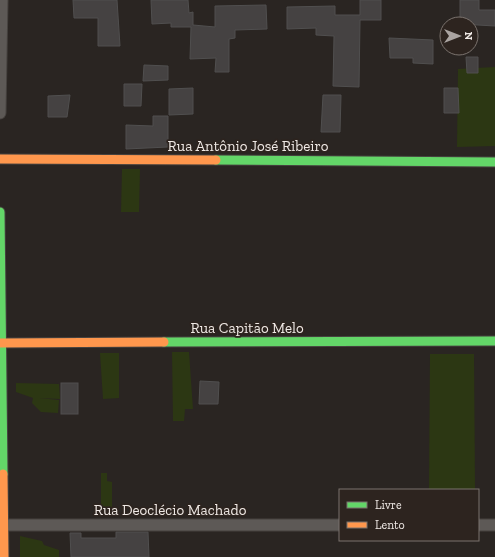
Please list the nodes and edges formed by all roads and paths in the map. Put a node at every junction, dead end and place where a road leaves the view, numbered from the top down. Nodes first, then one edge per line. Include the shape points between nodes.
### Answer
1 (2, 0) edge
2 (0, 113) edge
3 (0, 159) edge
4 (495, 162) edge
5 (0, 212) edge
6 (495, 341) edge
7 (1, 343) edge
8 (2, 524) edge
9 (339, 525) edge
10 (479, 525) edge
11 (495, 525) edge
12 (4, 557) edge

1 - 2 street
3 - 4 street, Rua Antônio José Ribeiro
5 - 7 street
6 - 7 street, Rua Capitão Melo
7 - 8 street
8 - 9 street, Rua Deoclécio Machado
8 - 12 street
10 - 11 street

